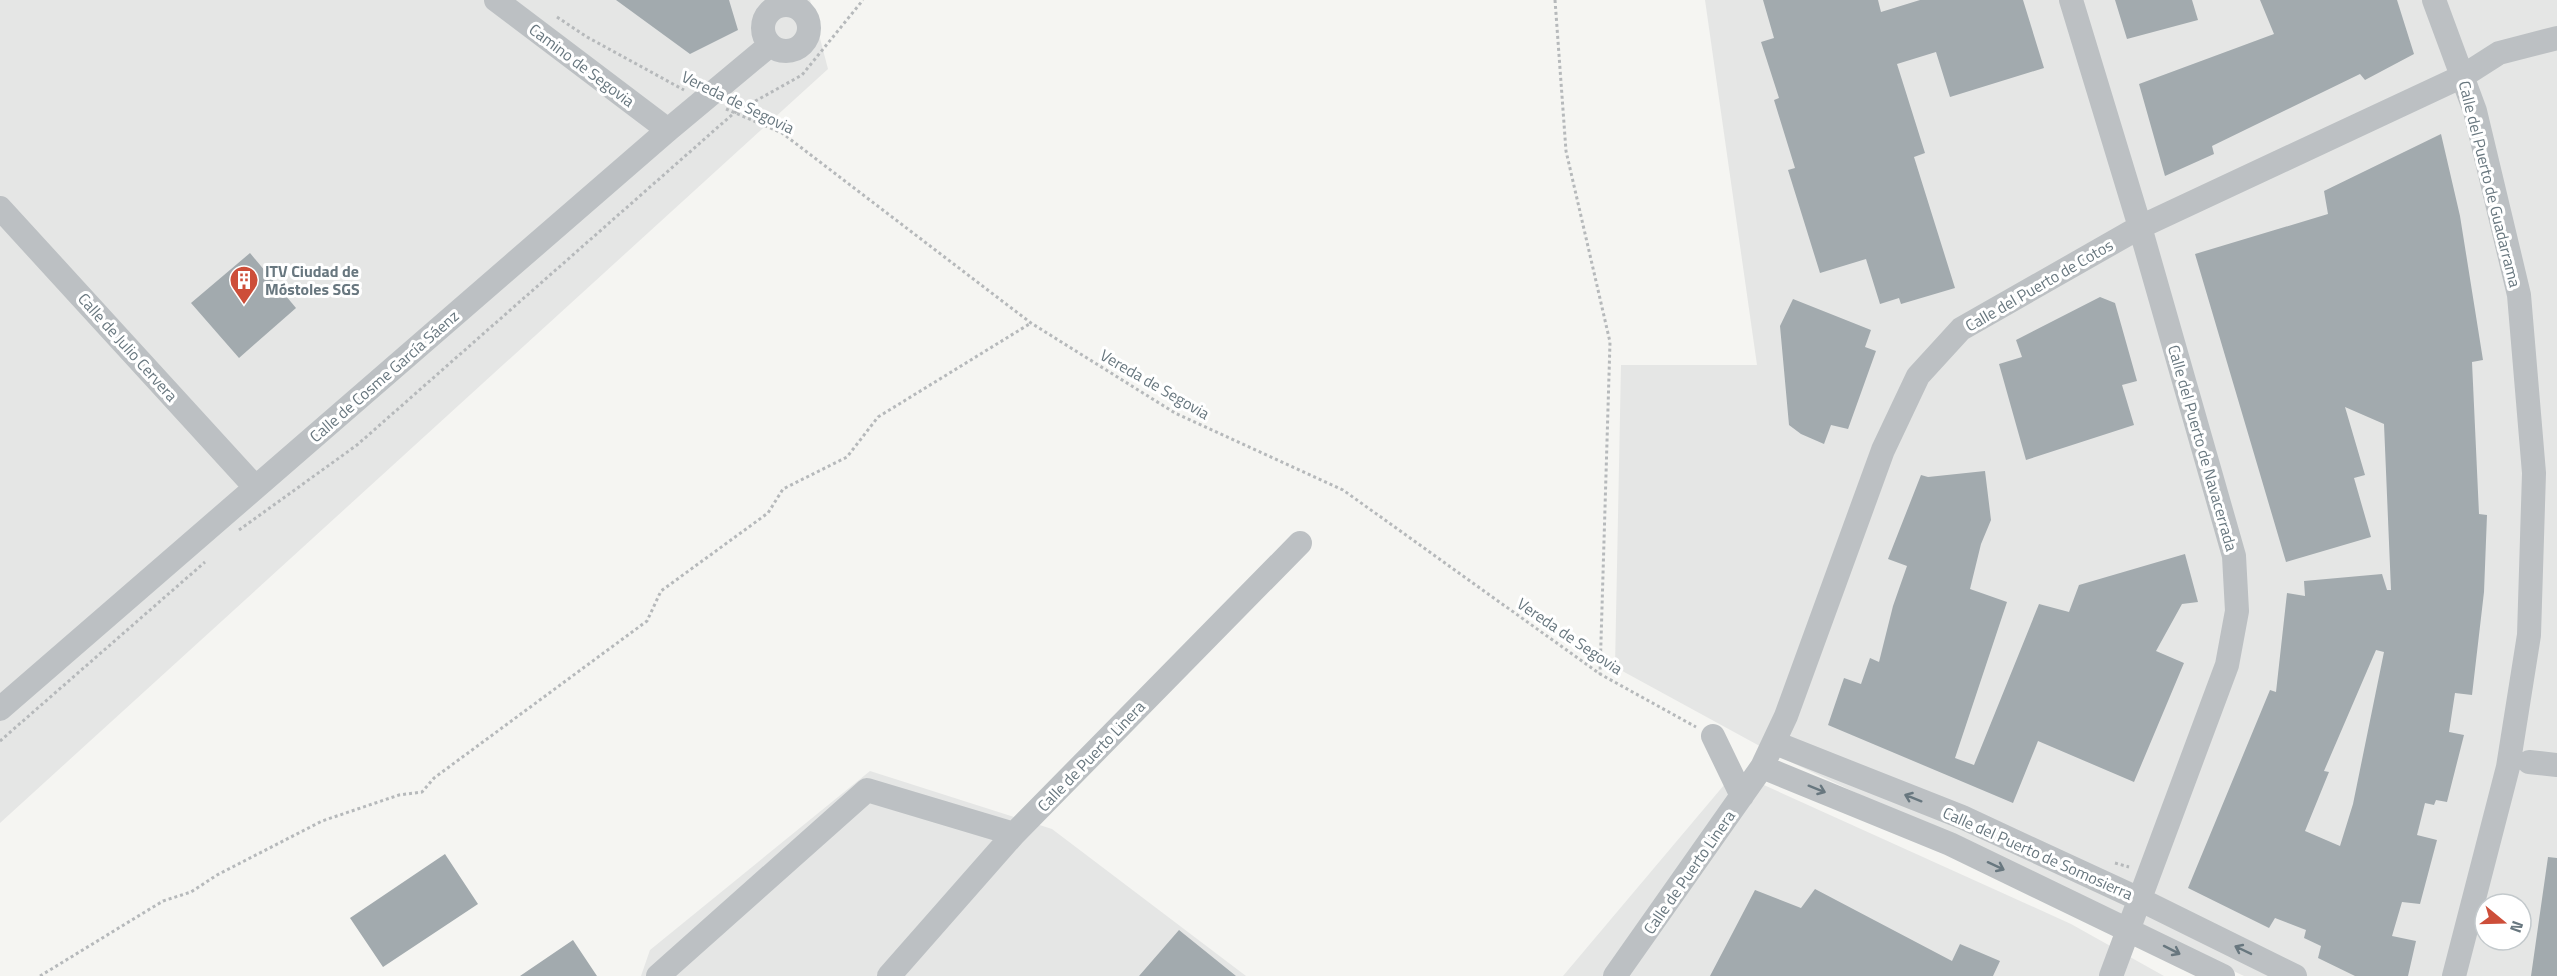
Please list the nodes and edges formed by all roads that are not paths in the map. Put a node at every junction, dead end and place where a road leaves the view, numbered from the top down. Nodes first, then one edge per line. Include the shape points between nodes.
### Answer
1 (496, 0) edge
2 (2071, 0) edge
3 (2434, 0) edge
4 (768, 4) edge
5 (813, 7) edge
6 (2557, 38) edge
7 (770, 45) junction
8 (2463, 76) junction
9 (668, 130) junction
10 (0, 208) edge
11 (2140, 227) junction
12 (255, 487) junction
13 (1300, 543) dead end
14 (0, 709) edge
15 (1713, 736) road end
16 (1775, 743) junction
17 (2529, 762) dead end
18 (2557, 765) edge
19 (1762, 767) junction
20 (1742, 796) junction
21 (1014, 834) junction
22 (2139, 899) junction
23 (2130, 929) junction
24 (658, 976) edge
25 (889, 976) edge
26 (1615, 976) edge
27 (2111, 976) edge
28 (2223, 976) edge
29 (2295, 976) edge
30 (2454, 976) edge

1 - 9 street, Camino de Segovia
2 - 11 street, Calle del Puerto de Navacerrada
3 - 8 street, Calle del Puerto de Guadarrama
4 - 5 street
4 - 7 street via 762,28
5 - 7 street via 803,44 790,51
6 - 8 street, Calle del Puerto de Cotos via 2499,53
7 - 9 street, Calle de Cosme García Sáenz
8 - 11 street, Calle del Puerto de Cotos
8 - 30 street, Calle del Puerto de Guadarrama via 2519,295 2534,473 2529,635 2508,767
9 - 12 street, Calle de Cosme García Sáenz
10 - 12 street, Calle de Julio Cervera
11 - 16 street, Calle del Puerto de Cotos via 1961,329 1918,376 1883,450
11 - 22 street, Calle del Puerto de Navacerrada via 2234,556 2237,611 2227,665
12 - 14 street, Calle de Cosme García Sáenz
13 - 21 street, Calle de Puerto Linera
15 - 20 street
16 - 19 street, Calle del Puerto de Cotos
22 -> 16 street, Calle del Puerto de Somosierra via 1962,817
17 - 18 street
19 - 20 street, Calle de Puerto Linera
19 -> 23 street, Calle del Puerto de Somosierra via 1950,844
20 - 26 street, Calle de Puerto Linera
21 - 24 street via 867,790
21 - 25 street, Calle de Puerto Linera
22 - 23 street, Calle del Puerto de Navacerrada
29 -> 22 street, Calle del Puerto de Somosierra
23 - 27 street, Calle del Puerto de Navacerrada
23 -> 28 street, Calle del Puerto de Somosierra

